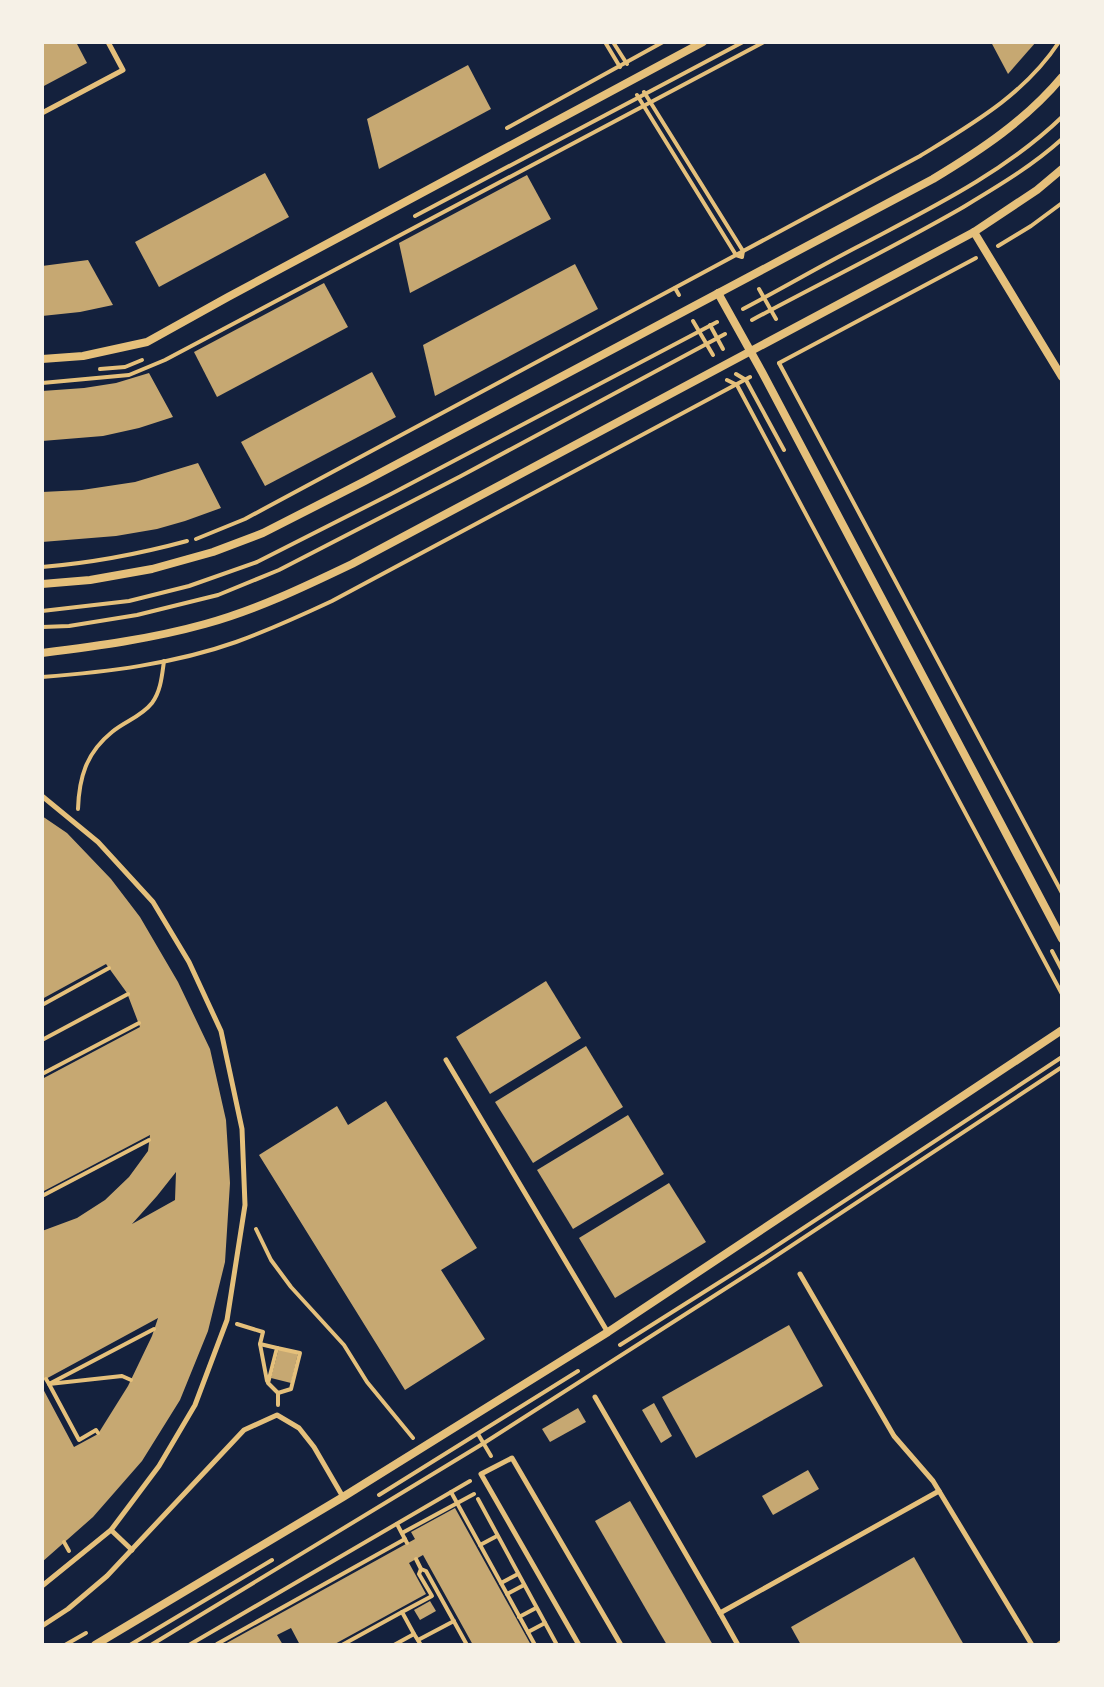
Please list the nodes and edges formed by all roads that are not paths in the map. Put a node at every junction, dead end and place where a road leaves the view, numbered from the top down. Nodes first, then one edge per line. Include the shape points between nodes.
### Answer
1 (108, 42) edge
2 (703, 42) edge
3 (1062, 77) edge
4 (42, 113) edge
5 (1062, 169) edge
6 (974, 232) junction
7 (718, 293) junction
8 (751, 352) junction
9 (42, 359) edge
10 (1062, 377) edge
11 (42, 584) edge
12 (42, 653) edge
13 (42, 796) edge
14 (1062, 939) edge
15 (1062, 1030) edge
16 (446, 1060) dead end
17 (800, 1274) dead end
18 (608, 1332) junction
19 (595, 1397) dead end
20 (939, 1491) junction
21 (343, 1497) junction
22 (111, 1530) junction
23 (132, 1550) junction
24 (42, 1586) edge
25 (720, 1613) junction
26 (42, 1626) edge
27 (95, 1645) edge
28 (579, 1645) edge
29 (621, 1645) edge
30 (738, 1645) edge
31 (1032, 1645) edge

1 - 4 lane via 123,70
2 - 9 street via 147,342
3 - 7 street via 1013,127 974,154
5 - 6 street
6 - 8 street
6 - 10 street
7 - 8 street
7 - 11 street via 263,533 152,569
8 - 12 street via 293,592 205,624
8 - 14 street
13 - 22 lane via 98,842 153,902 221,1031 242,1129 245,1205 227,1320 195,1405 159,1466
15 - 18 street
16 - 18 lane
17 - 20 lane via 894,1436
18 - 21 street
19 - 25 lane
20 - 25 lane
20 - 31 lane
21 - 23 lane via 299,1428 277,1415 244,1430
21 - 27 street
22 - 23 lane
22 - 24 lane
23 - 26 lane
25 - 30 lane
28 - 29 lane via 481,1474 512,1458

